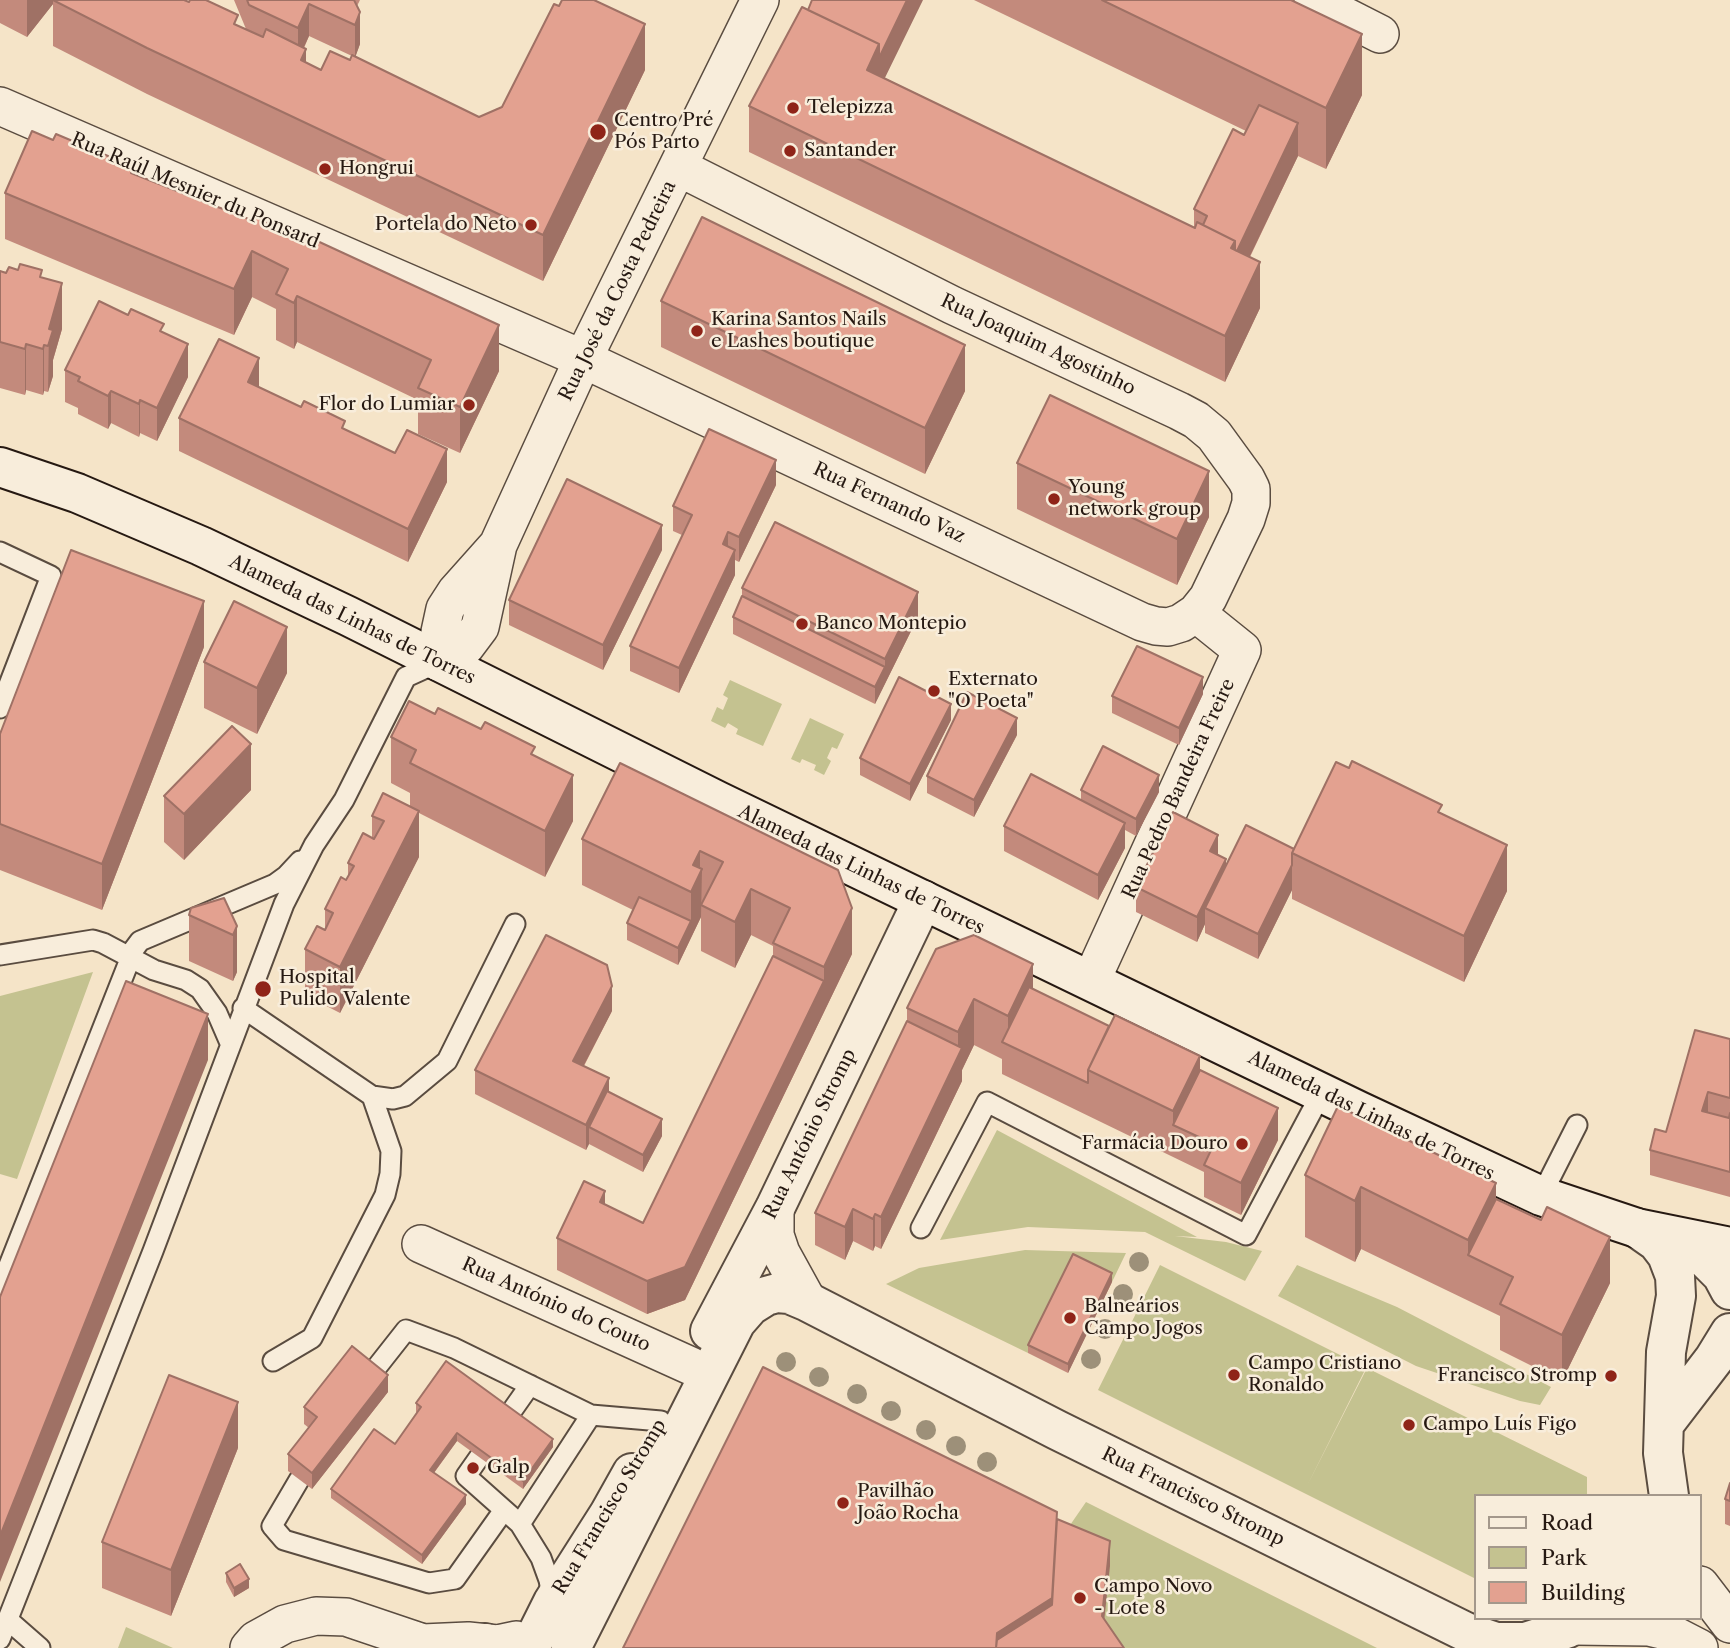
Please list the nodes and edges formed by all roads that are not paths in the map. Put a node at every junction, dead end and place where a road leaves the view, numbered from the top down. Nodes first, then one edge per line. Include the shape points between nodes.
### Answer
1 (760, 0) edge
2 (1313, 0) edge
3 (1380, 34) dead end
4 (0, 106) edge
5 (678, 167) junction
6 (583, 359) junction
7 (0, 467) edge
8 (0, 552) edge
9 (1196, 613) junction
10 (439, 662) junction
11 (0, 708) edge
12 (314, 845) junction
13 (923, 900) junction
14 (515, 924) dead end
15 (1, 954) edge
16 (129, 958) junction
17 (1091, 981) junction
18 (243, 1008) junction
19 (230, 1043) junction
20 (1322, 1092) junction
21 (372, 1096) junction
22 (1577, 1125) dead end
23 (1541, 1196) junction
24 (775, 1209) junction
25 (921, 1228) dead end
26 (1637, 1228) junction
27 (421, 1244) dead end
28 (1730, 1247) edge
29 (0, 1288) edge
30 (1730, 1290) edge
31 (808, 1302) junction
32 (1730, 1332) edge
33 (273, 1362) dead end
34 (691, 1366) junction
35 (369, 1377) edge
36 (530, 1385) junction
37 (591, 1415) junction
38 (661, 1421) junction
39 (1665, 1423) junction
40 (299, 1480) edge
41 (1669, 1494) edge
42 (504, 1510) junction
43 (520, 1524) junction
44 (1702, 1588) edge
45 (1702, 1619) edge
46 (8, 1620) junction
47 (1730, 1624) edge
48 (542, 1625) edge
49 (1572, 1630) edge
50 (0, 1639) edge
51 (1472, 1640) edge
52 (427, 1645) edge
53 (489, 1646) edge
54 (40, 1648) edge
55 (249, 1648) edge
56 (572, 1648) edge
57 (1699, 1648) edge
58 (1711, 1648) edge

1 - 5 street, Rua José da Costa Pedreira
2 - 3 street
4 - 6 street, Rua Raúl Mesnier du Ponsard
5 - 6 street, Rua José da Costa Pedreira
5 - 9 street, Rua Joaquim Agostinho via 952,305 1180,411 1214,435 1251,489 1251,503 1208,598
6 - 9 street, Rua Fernando Vaz via 1142,622 1168,627
6 - 10 street, Rua José da Costa Pedreira via 498,545 480,627 465,647
7 - 10 street, Alameda das Linhas de Torres via 162,527
8 - 11 lane via 57,578
9 - 17 street, Rua Pedro Bandeira Freire via 1242,650
10 - 12 lane via 406,677 344,800
10 - 13 street, Alameda das Linhas de Torres
12 - 16 lane via 275,884 140,941
12 - 18 lane via 284,904
13 - 17 street, Alameda das Linhas de Torres
13 - 24 street, Rua António Stromp
14 - 21 lane via 447,1061 405,1096 393,1100
15 - 16 lane via 93,940
16 - 19 lane via 200,989 218,1013
16 - 29 lane
17 - 20 street, Alameda das Linhas de Torres
18 - 19 lane
18 - 21 lane
19 - 46 lane
20 - 23 street, Alameda das Linhas de Torres
20 - 25 lane via 1246,1235 987,1102
21 - 33 lane via 391,1151 386,1195 312,1338
22 - 23 lane
23 - 26 street, Alameda das Linhas de Torres
24 - 31 street via 781,1254
24 - 34 street, Rua António Stromp
26 - 28 street, Alameda das Linhas de Torres
26 - 30 street via 1680,1242 1705,1258
26 - 39 street via 1657,1242 1675,1276 1666,1352
27 - 34 street, Rua António do Couto
31 - 51 street, Rua Francisco Stromp
31 - 56 street, Rua Francisco Stromp via 789,1294 766,1296 736,1322
32 - 39 street
34 - 38 street, Rua Francisco Stromp
35 - 36 lane via 406,1330
36 - 37 lane
36 - 42 lane via 466,1476
37 - 38 lane
37 - 43 lane
38 - 48 street, Rua Francisco Stromp
39 - 41 street via 1662,1453
40 - 42 lane via 272,1526 284,1539 429,1583 455,1579
42 - 43 lane
43 - 48 lane via 549,1580
44 - 47 street
45 - 58 street
46 - 50 lane
46 - 54 lane
48 - 53 street via 518,1639
49 - 51 street, Rua Francisco Stromp via 1525,1642
49 - 57 street via 1649,1627
52 - 53 street via 468,1641
52 - 55 street via 346,1617 316,1616 285,1624

